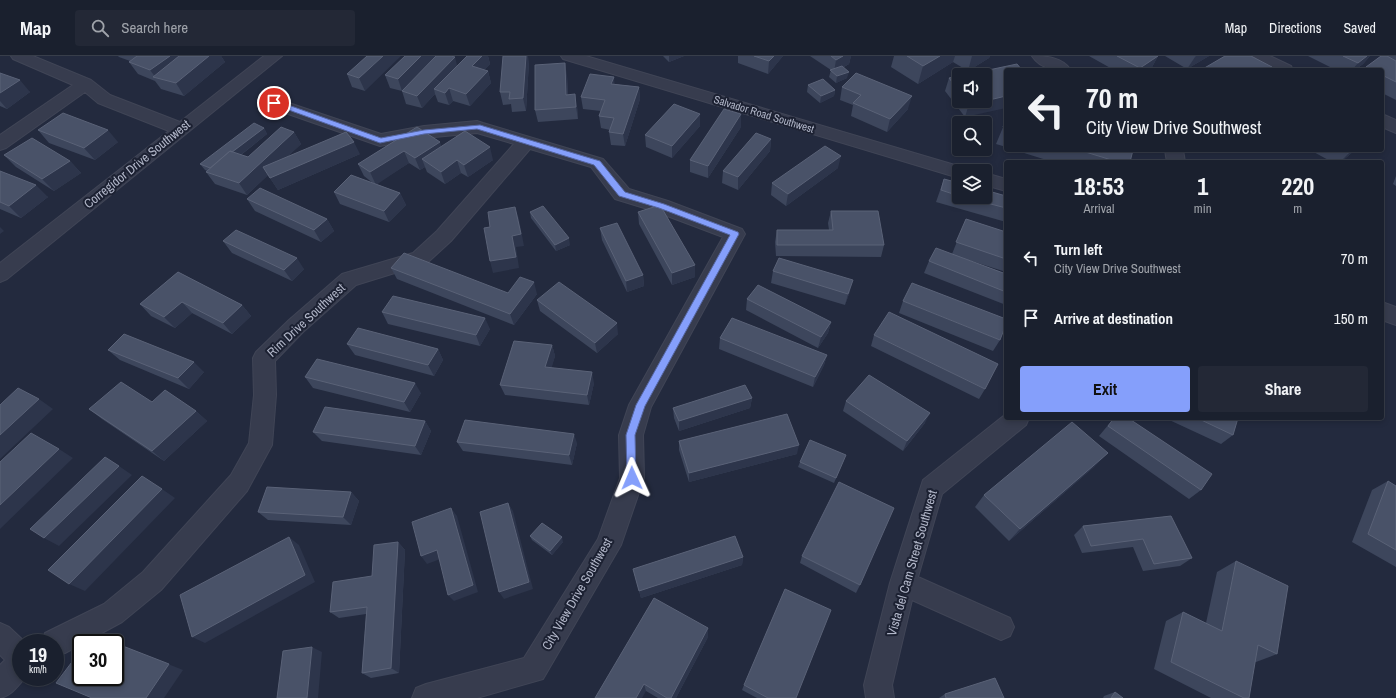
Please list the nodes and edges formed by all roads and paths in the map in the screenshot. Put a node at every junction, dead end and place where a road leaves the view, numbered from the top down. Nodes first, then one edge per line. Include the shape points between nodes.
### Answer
1 (18, 56) edge
2 (274, 56) edge
3 (569, 56) edge
4 (1040, 56) edge
5 (1258, 56) edge
6 (1060, 68) edge
7 (1281, 68) edge
8 (85, 84) junction
9 (274, 103) dead end
10 (1384, 121) edge
11 (1396, 127) edge
12 (181, 129) junction
13 (526, 142) junction
14 (0, 144) edge
15 (952, 170) edge
16 (992, 181) edge
17 (1004, 184) edge
18 (0, 274) edge
19 (1384, 311) edge
20 (1396, 317) edge
21 (1016, 420) edge
22 (904, 583) junction
23 (1001, 627) dead end
24 (0, 636) edge
25 (64, 638) edge
26 (12, 648) edge
27 (12, 672) edge
28 (0, 685) edge
29 (426, 698) edge
30 (880, 698) edge

1 - 8 street
2 - 12 street, Corregidor Drive Southwest
3 - 15 street, Salvador Road Southwest
4 - 6 street
5 - 7 street
8 - 12 street via 104,99
8 - 14 street
9 - 13 street, City View Drive Southwest via 380,140 424,132 477,127
10 - 11 street
12 - 18 street, Corregidor Drive Southwest
13 - 25 street, Rim Drive Southwest via 444,236 420,258 349,279 264,358 265,395 260,445 239,483 152,581 113,613
13 - 29 street, City View Drive Southwest via 597,163 622,194 735,234 640,405 631,435 632,478 608,545 533,669
16 - 17 street
19 - 20 street
21 - 22 street, Vista del Cam Street Southwest via 932,488
22 - 23 street
22 - 30 street, Vista del Cam Street Southwest via 878,685
24 - 26 street
27 - 28 street

